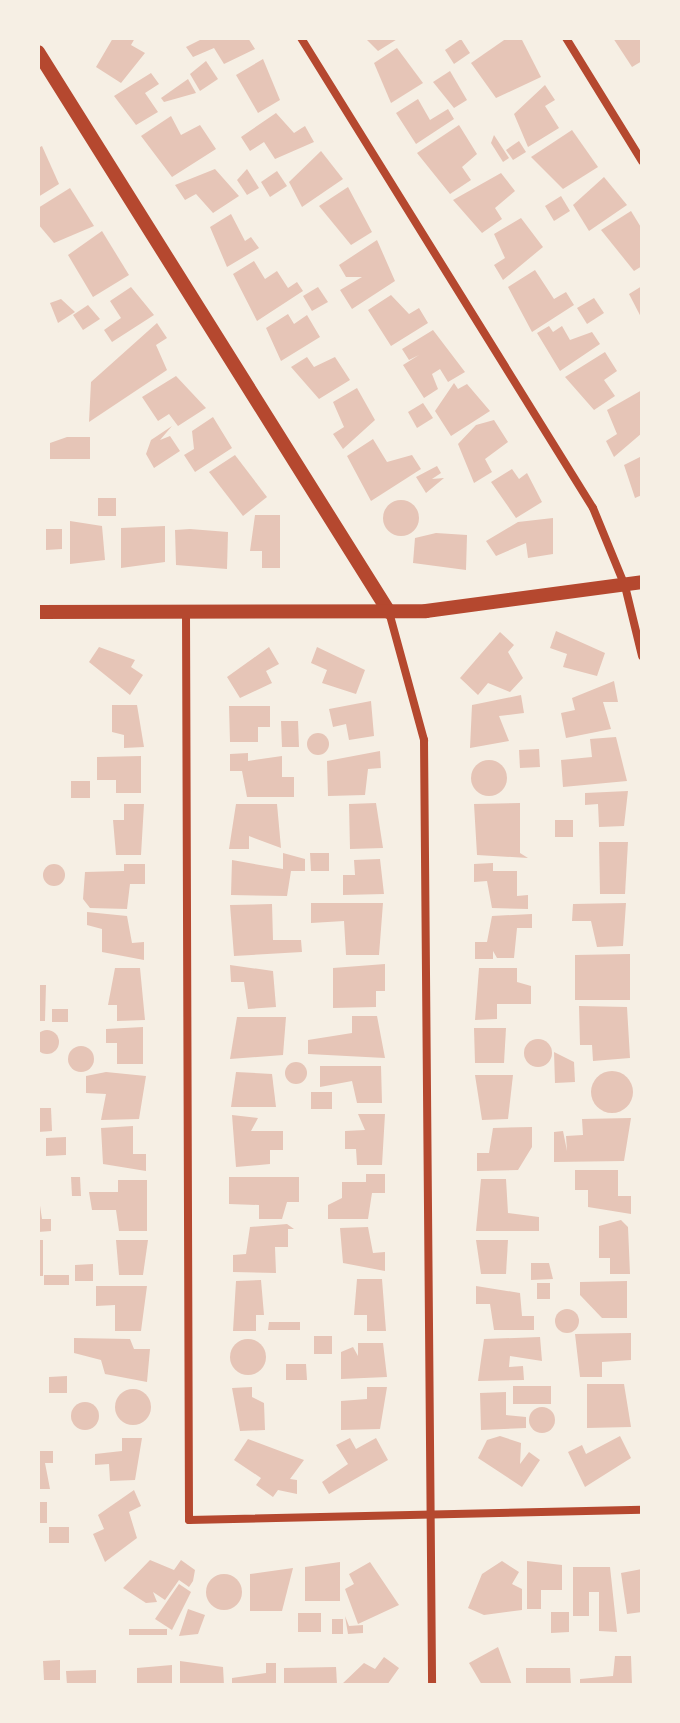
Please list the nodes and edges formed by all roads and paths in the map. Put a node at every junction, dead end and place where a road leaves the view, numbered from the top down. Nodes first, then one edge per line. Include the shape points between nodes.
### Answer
1 (301, 38) edge
2 (566, 38) edge
3 (38, 52) edge
4 (642, 161) edge
5 (642, 582) edge
6 (625, 586) junction
7 (38, 612) edge
8 (389, 612) junction
9 (186, 613) junction
10 (642, 656) edge
11 (642, 1510) edge
12 (429, 1515) junction
13 (432, 1685) edge

1 - 6 street via 593,508
2 - 4 street
3 - 8 street
5 - 6 street
6 - 8 street
6 - 10 street
7 - 9 street
8 - 9 street
8 - 12 street via 424,740
9 - 12 street via 189,1520
11 - 12 street
12 - 13 street

